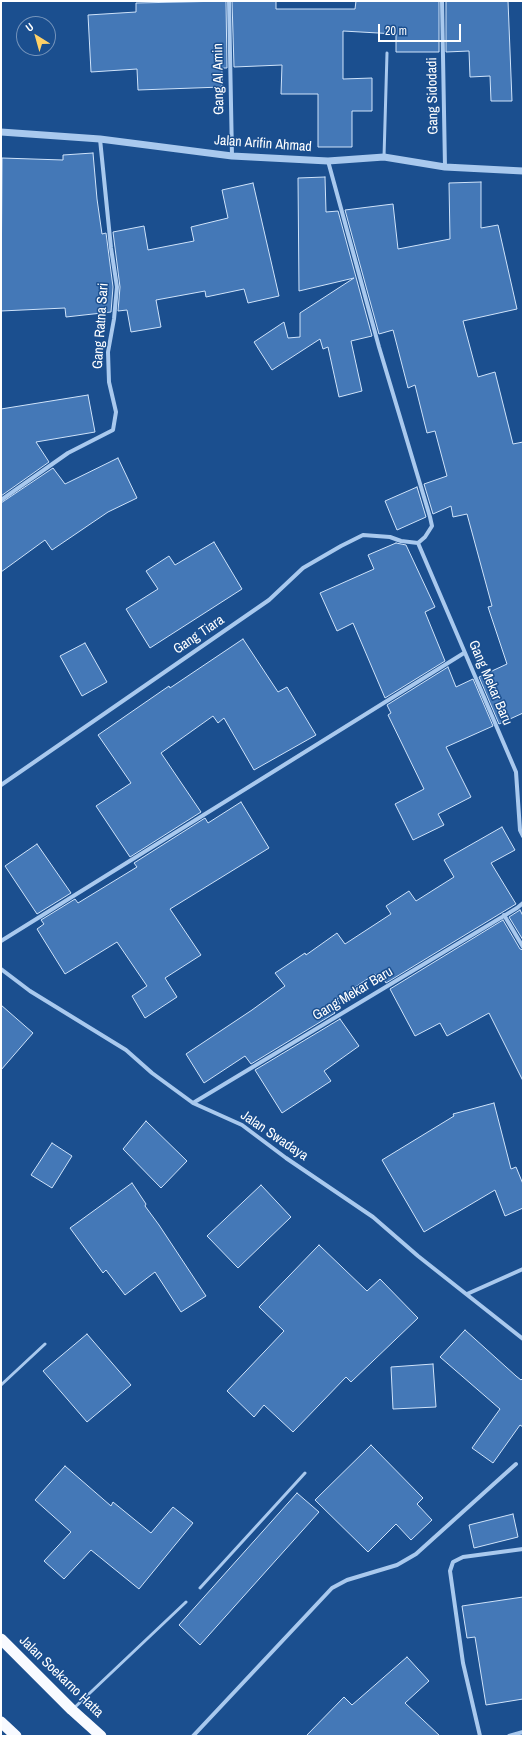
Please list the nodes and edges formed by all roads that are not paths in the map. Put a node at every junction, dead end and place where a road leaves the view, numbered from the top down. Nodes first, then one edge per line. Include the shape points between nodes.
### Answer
1 (229, 1) edge
2 (442, 1) edge
3 (388, 53) dead end
4 (1, 132) edge
5 (100, 139) junction
6 (232, 156) junction
7 (384, 157) junction
8 (328, 161) junction
9 (445, 167) junction
10 (523, 171) edge
11 (1, 500) edge
12 (418, 543) junction
13 (464, 653) junction
14 (1, 785) edge
15 (523, 836) edge
16 (523, 903) edge
17 (504, 915) junction
18 (1, 941) edge
19 (523, 947) edge
20 (1, 969) edge
21 (194, 1103) junction
22 (523, 1270) edge
23 (467, 1294) junction
24 (523, 1340) edge
25 (45, 1344) dead end
26 (1, 1385) edge
27 (516, 1464) dead end
28 (305, 1473) dead end
29 (523, 1549) edge
30 (200, 1588) dead end
31 (186, 1602) dead end
32 (1, 1639) edge
33 (72, 1710) junction
34 (1, 1722) edge
35 (523, 1732) edge
36 (16, 1736) edge
37 (101, 1736) edge
38 (193, 1736) edge
39 (480, 1736) edge
40 (510, 1736) edge

1 - 6 street, Gang Al Amin
2 - 9 street, Gang Sidodadi
3 - 7 lane
4 - 5 street, Jalan Arifin Ahmad
5 - 6 street, Jalan Arifin Ahmad
5 - 11 street, Gang Ratna Sari via 117,287 108,352 109,382 116,412 113,430 68,453
6 - 8 street, Jalan Arifin Ahmad
7 - 8 street, Jalan Arifin Ahmad
7 - 9 street, Jalan Arifin Ahmad
8 - 12 street via 379,347 430,516 432,526
9 - 10 street, Jalan Arifin Ahmad
12 - 13 street, Gang Mekar Baru
12 - 14 street, Gang Tiara via 390,537 362,536 334,550 303,568 269,600
13 - 15 street, Gang Mekar Baru via 516,772 520,830
13 - 18 street
16 - 17 street, Gang Mekar Baru
17 - 19 street
17 - 21 street, Gang Mekar Baru
20 - 21 street, Jalan Swadaya via 30,991 126,1050 152,1073
21 - 23 street, Jalan Swadaya via 242,1126 339,1193 373,1217
22 - 23 street
23 - 24 street, Jalan Swadaya
25 - 26 lane
27 - 38 street via 416,1554 397,1565 346,1580 332,1588
28 - 30 lane
29 - 39 street via 463,1557 453,1562 450,1571 463,1663
31 - 33 lane
32 - 33 highway, Jalan Soekarno Hatta
33 - 37 highway, Jalan Soekarno Hatta
34 - 36 highway
35 - 40 street

